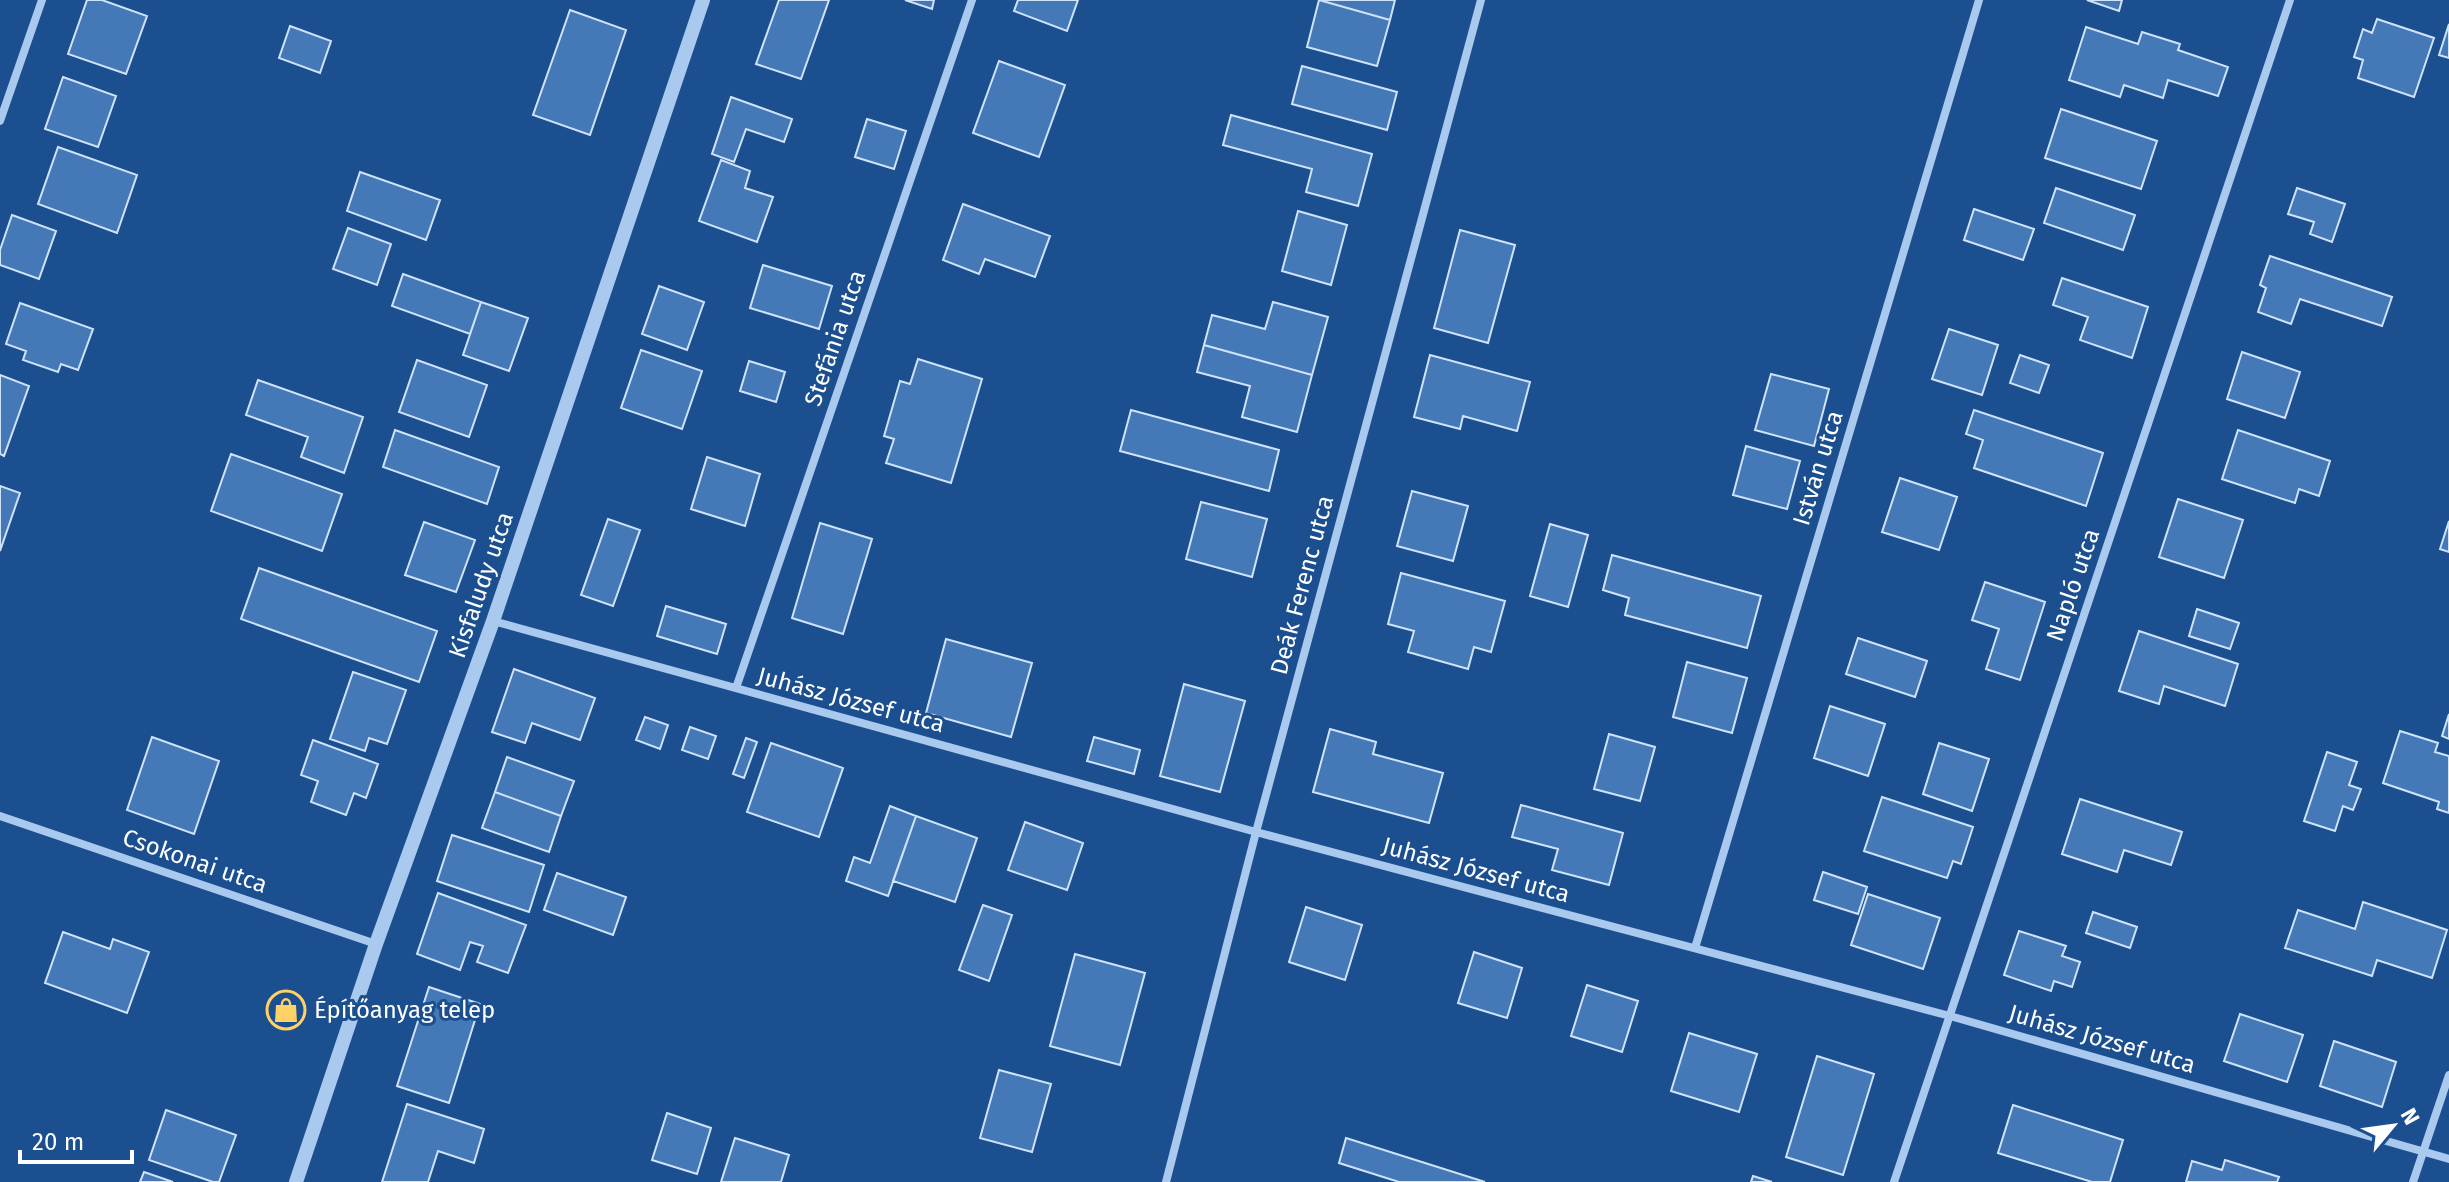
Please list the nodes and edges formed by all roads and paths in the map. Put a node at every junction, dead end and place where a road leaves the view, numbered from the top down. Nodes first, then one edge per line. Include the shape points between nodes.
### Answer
1 (42, 0) edge
2 (703, 0) edge
3 (972, 0) edge
4 (1481, 0) edge
5 (1979, 0) edge
6 (2290, 0) edge
7 (0, 121) edge
8 (493, 621) junction
9 (736, 688) junction
10 (0, 816) edge
11 (1256, 832) junction
12 (376, 944) junction
13 (1695, 948) junction
14 (1950, 1016) junction
15 (2449, 1075) edge
16 (2423, 1151) junction
17 (2449, 1159) edge
18 (296, 1182) edge
19 (1166, 1182) edge
20 (1894, 1182) edge
21 (2413, 1182) edge

1 - 7 street
2 - 8 street, Kisfaludy utca
3 - 9 street, Stefánia utca
4 - 11 street, Deák Ferenc utca
5 - 13 street, István utca
6 - 14 street, Napló utca
8 - 9 street, Juhász József utca
8 - 12 street, Kisfaludy utca
9 - 11 street, Juhász József utca
10 - 12 street, Csokonai utca
11 - 13 street, Juhász József utca
11 - 19 street, Deák Ferenc utca
12 - 18 street, Kisfaludy utca
13 - 14 street, Juhász József utca
14 - 16 street, Juhász József utca
14 - 20 street, Napló utca
15 - 16 street
16 - 17 street, Juhász József utca
16 - 21 street

